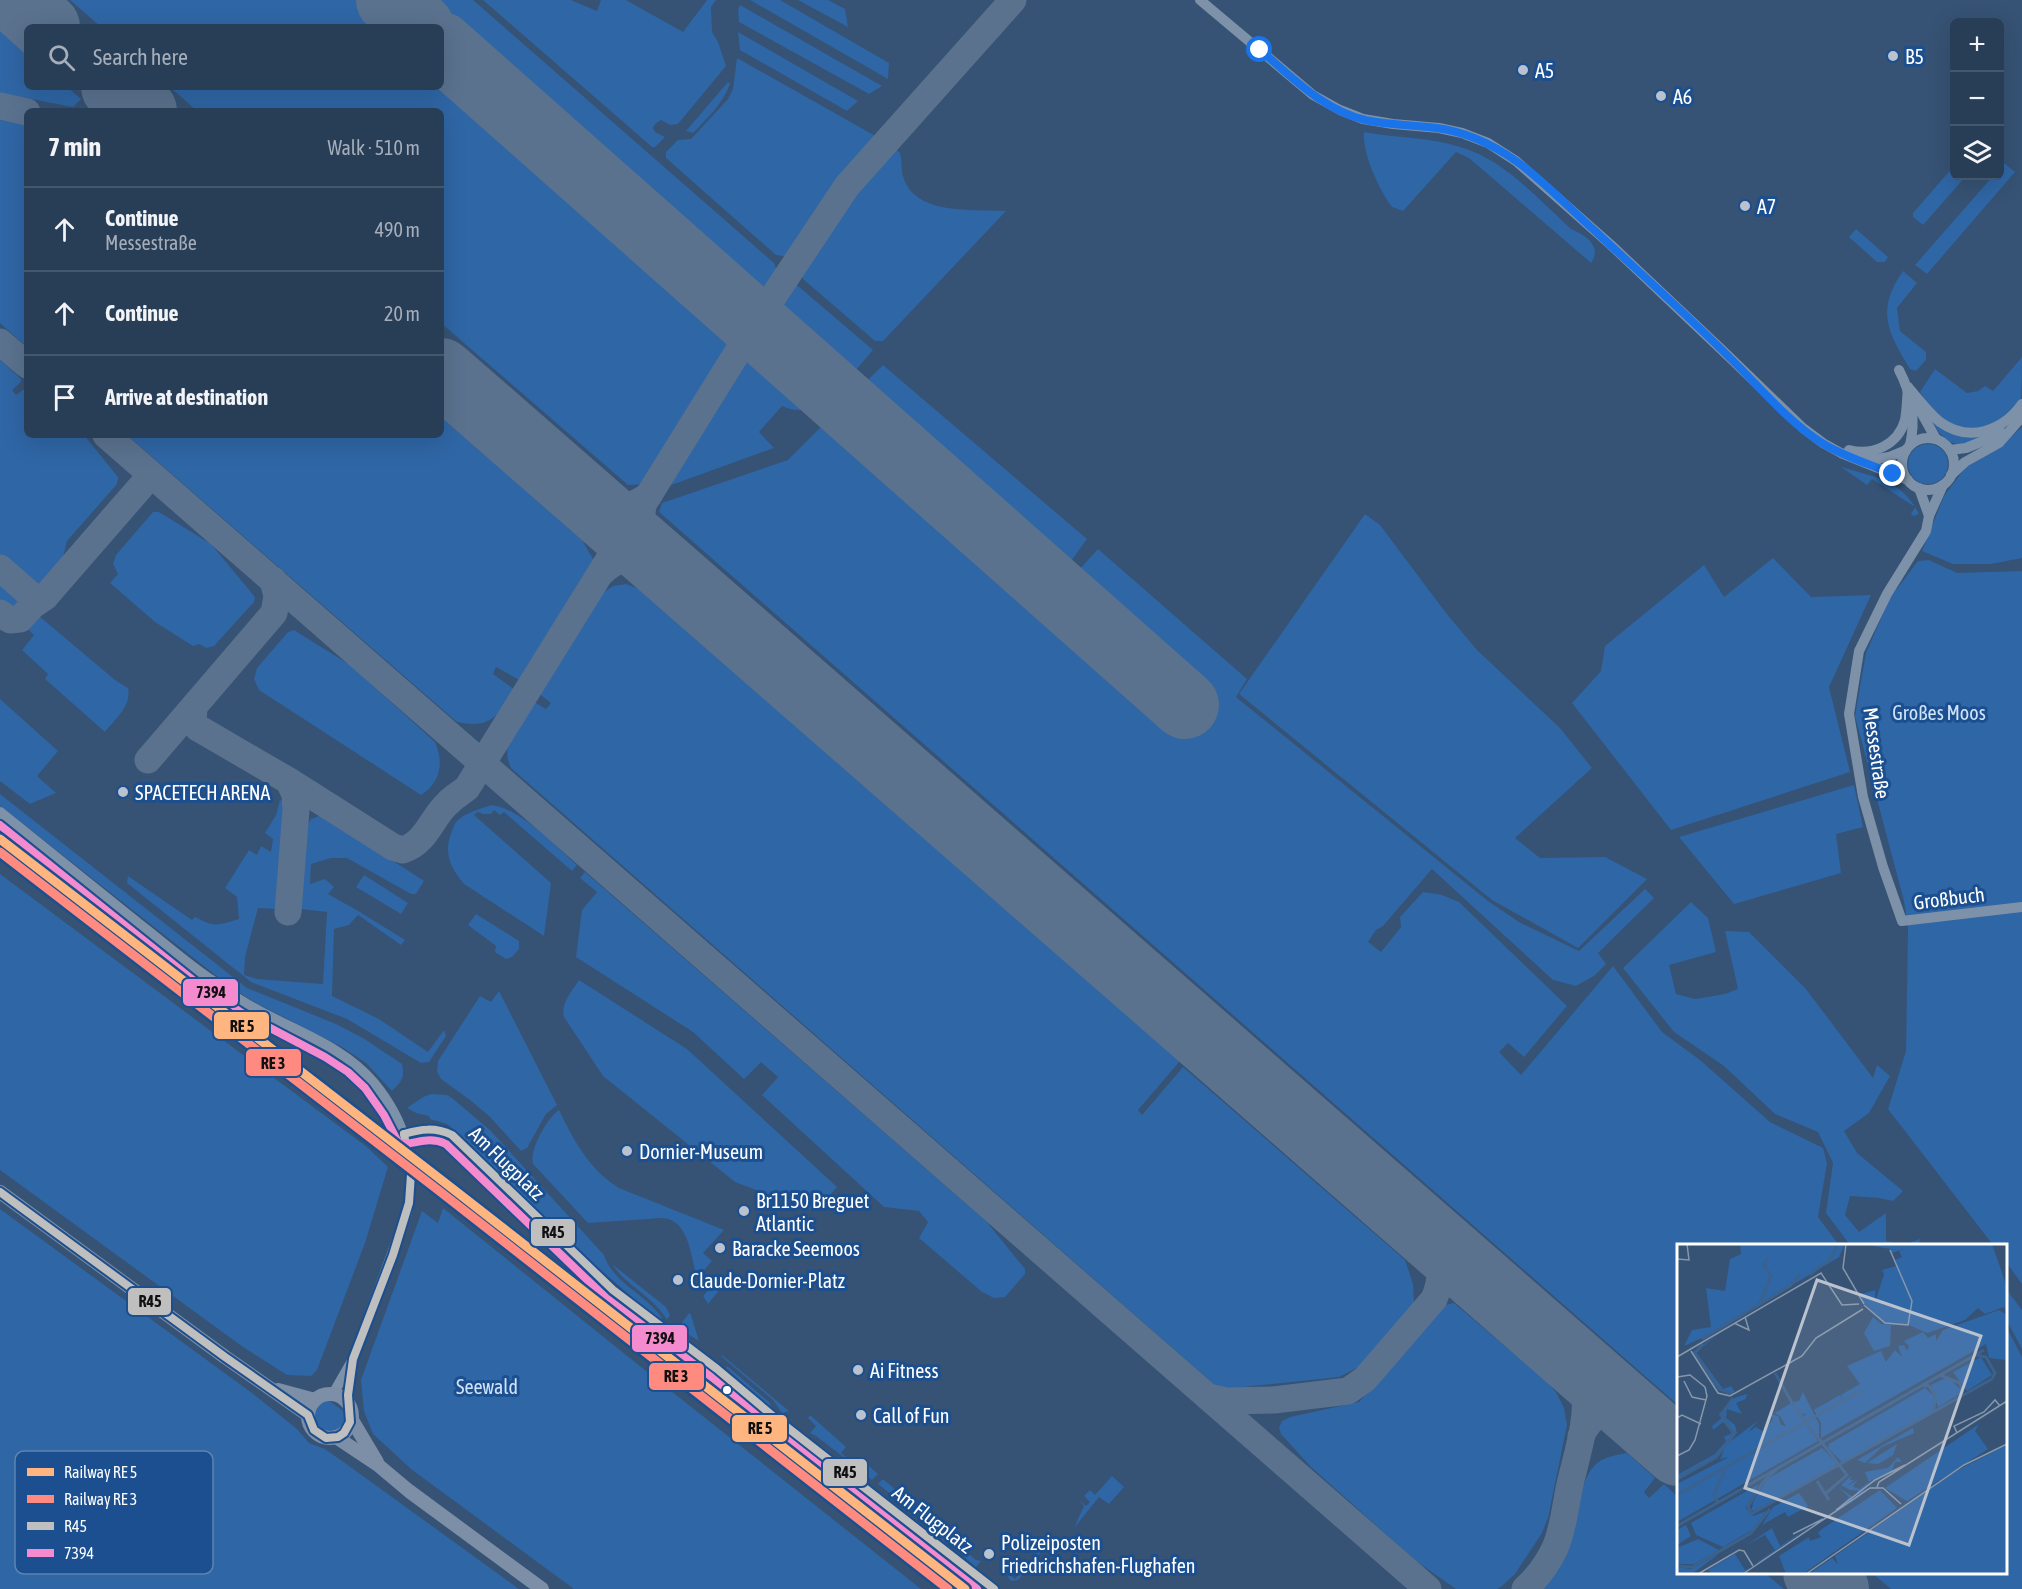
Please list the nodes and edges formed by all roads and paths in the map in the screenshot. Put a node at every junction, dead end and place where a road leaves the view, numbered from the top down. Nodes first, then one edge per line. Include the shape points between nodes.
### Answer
1 (1200, 0) edge
2 (1899, 370) dead end
3 (1908, 387) junction
4 (2022, 404) edge
5 (2022, 417) edge
6 (2008, 430) junction
7 (1936, 439) junction
8 (1823, 443) junction
9 (1908, 447) junction
10 (1950, 450) junction
11 (1864, 461) junction
12 (1908, 480) junction
13 (1947, 480) junction
14 (1919, 488) junction
15 (1929, 516) junction
16 (0, 812) edge
17 (1883, 867) joint
18 (2022, 907) edge
19 (404, 1134) junction
20 (0, 1192) edge
21 (353, 1359) junction
22 (270, 1388) junction
23 (333, 1395) junction
24 (315, 1400) junction
25 (347, 1403) junction
26 (308, 1415) junction
27 (352, 1420) junction
28 (336, 1437) junction
29 (378, 1465) junction
30 (542, 1589) edge
31 (994, 1589) edge

1 - 8 street via 1313,95 1340,110 1363,119 1462,133 1488,143 1516,161
2 - 3 street
3 - 4 street via 1939,422 1957,431 1994,429
3 - 7 street
3 - 8 street via 1905,418 1893,441 1880,449 1859,453
3 - 9 street via 1913,425
5 - 6 street
6 - 10 street via 1966,448
6 - 13 street via 1999,443 1965,462
7 - 9 street via 1924,438
7 - 10 street
8 - 11 street
9 - 11 street via 1889,458
9 - 12 street via 1902,464
10 - 13 street via 1954,463
11 - 12 street
12 - 14 street
13 - 14 street via 1932,489
13 - 15 street, Messestraße
14 - 15 street
15 - 17 street, Messestraße via 1926,531 1887,594 1859,651 1849,714 1863,797
16 - 19 street via 204,975 354,1064 373,1082
17 - 18 street, Großbuch via 1902,921
19 - 21 street via 410,1154 412,1191 404,1226
19 - 31 street, Am Flugplatz via 431,1127 452,1135 613,1290
20 - 22 main road
21 - 23 street
21 - 25 street
22 - 24 main road
22 - 26 main road
23 - 24 main road
23 - 25 main road
24 - 26 main road
25 - 27 main road
26 - 28 main road via 315,1432
27 - 28 main road via 348,1429
27 - 29 main road
28 - 29 main road
29 - 30 main road

